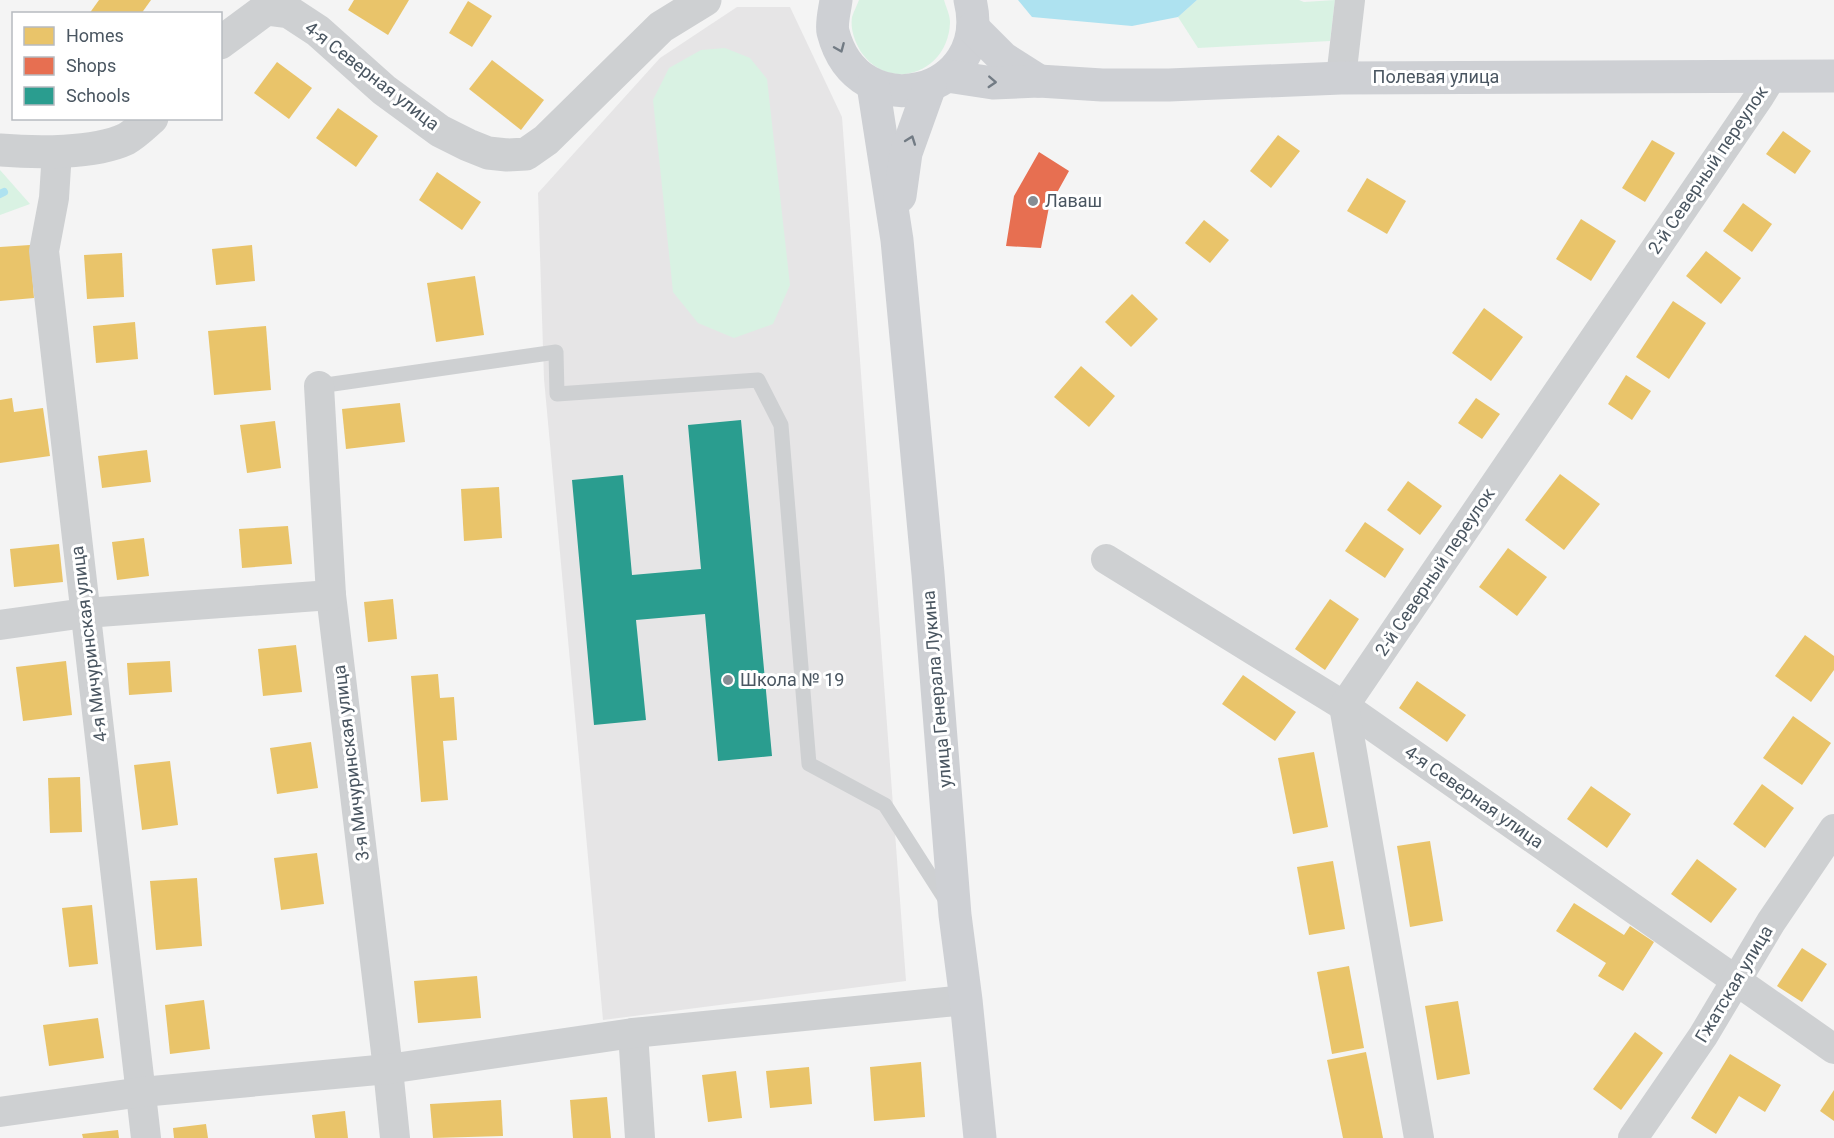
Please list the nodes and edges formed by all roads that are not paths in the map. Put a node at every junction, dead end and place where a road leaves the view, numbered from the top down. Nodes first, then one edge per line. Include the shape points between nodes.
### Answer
1 (705, 0) edge
2 (836, 0) edge
3 (1350, 0) edge
4 (260, 4) edge
5 (972, 14) edge
6 (222, 41) edge
7 (1772, 75) junction
8 (1834, 76) edge
9 (1341, 78) junction
10 (938, 81) junction
11 (1039, 81) junction
12 (873, 85) junction
13 (150, 120) edge
14 (0, 150) edge
15 (57, 151) junction
16 (897, 240) junction
17 (319, 386) joint
18 (1106, 559) dead end
19 (331, 595) junction
20 (85, 613) junction
21 (0, 625) edge
22 (1344, 706) junction
23 (1834, 828) edge
24 (956, 915) junction
25 (1737, 980) junction
26 (966, 1000) junction
27 (633, 1033) junction
28 (1834, 1049) edge
29 (388, 1069) junction
30 (142, 1092) junction
31 (0, 1112) edge
32 (146, 1138) edge
33 (395, 1138) edge
34 (640, 1138) edge
35 (980, 1138) edge
36 (1419, 1138) edge
37 (1633, 1138) edge

1 - 4 street, 4-я Северная улица via 661,27 546,140 526,154 507,155 488,153 441,131 384,90 318,31 289,12
2 -> 12 main road via 832,30 846,63
3 - 9 street
4 - 6 street
5 - 10 main road, улица Генерала Лукина via 965,55
5 - 11 main road, Полевая улица via 1003,58
7 - 8 main road, Полевая улица
7 - 9 main road, Полевая улица
7 - 22 street, 2-й Северный переулок
9 - 11 main road, Полевая улица via 1102,86
10 -> 11 main road, Полевая улица
10 - 12 main road, Полевая улица via 901,91
16 -> 10 main road, улица Генерала Лукина via 904,161
12 - 16 main road, улица Генерала Лукина
13 - 15 street via 126,139 86,150
14 - 15 street
15 - 20 street, 4-я Мичуринская улица via 54,198 44,251
16 - 24 main road, улица Генерала Лукина
17 - 19 street, 3-я Мичуринская улица
17 - 24 lane via 556,352 557,394 758,380 781,425 809,764 885,805
18 - 22 street, 4-я Северная улица
19 - 20 street
19 - 29 street, 3-я Мичуринская улица
20 - 21 street
20 - 30 street, 4-я Мичуринская улица
22 - 25 street, 4-я Северная улица
22 - 36 street
23 - 25 street, Гжатская улица
24 - 26 main road, улица Генерала Лукина
25 - 28 street, 4-я Северная улица
25 - 37 street, Гжатская улица
26 - 27 street
26 - 35 main road, улица Генерала Лукина
27 - 29 street
27 - 34 street
29 - 30 street
29 - 33 street, 3-я Мичуринская улица
30 - 31 street
30 - 32 street, 4-я Мичуринская улица

